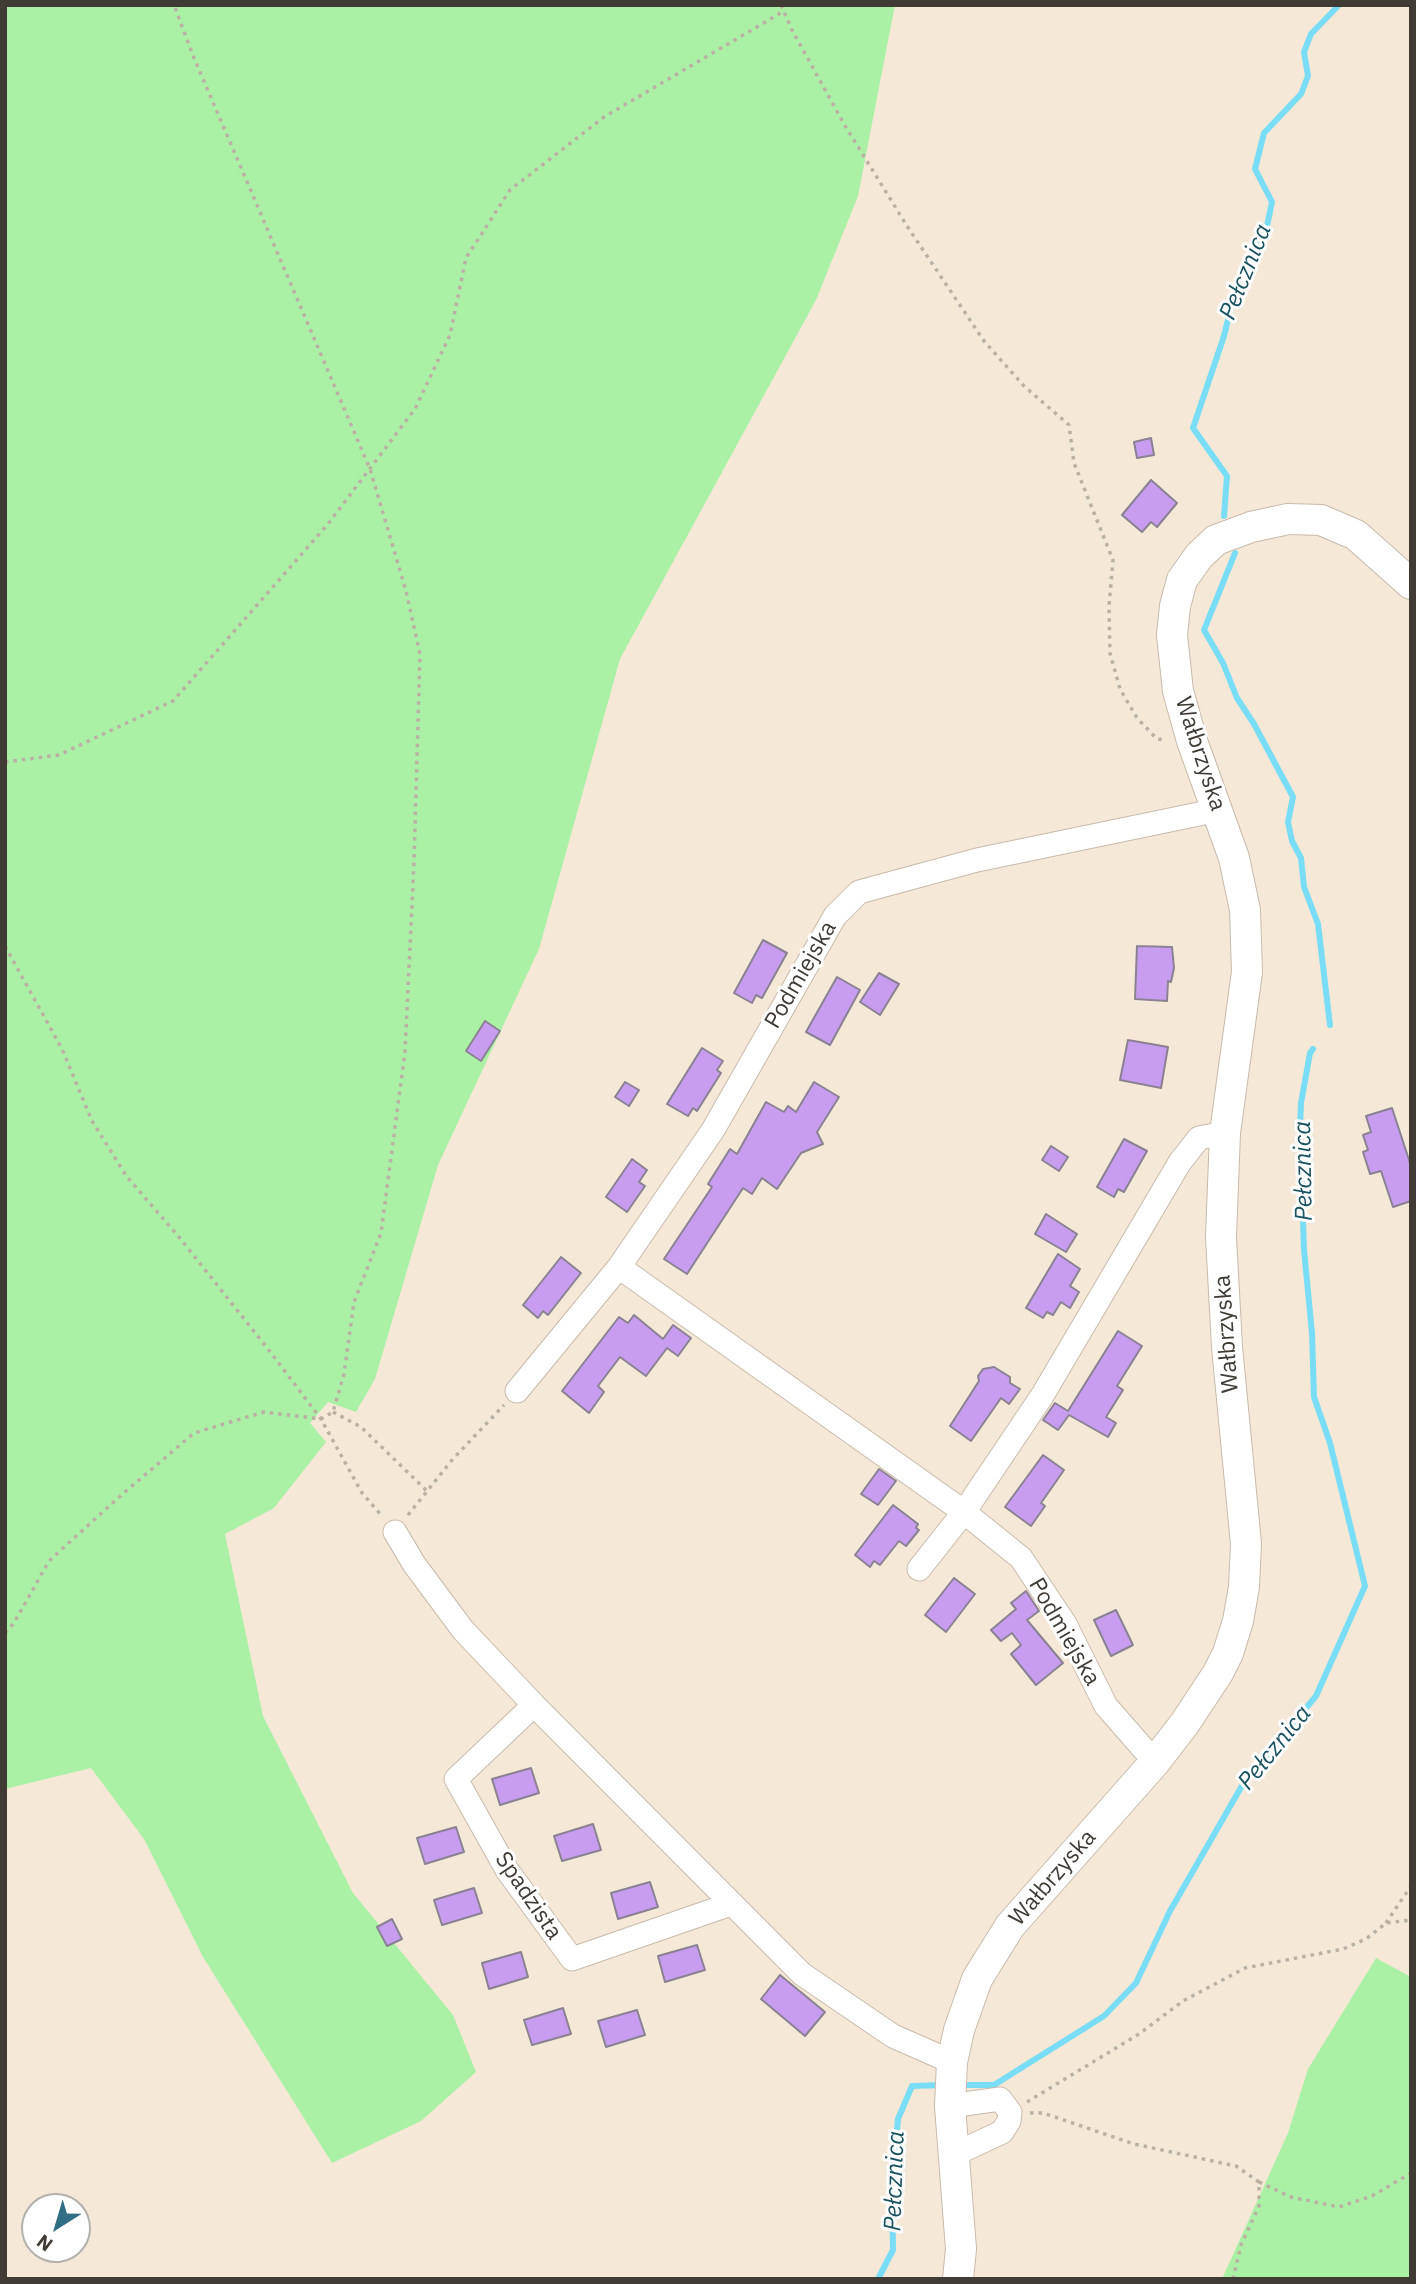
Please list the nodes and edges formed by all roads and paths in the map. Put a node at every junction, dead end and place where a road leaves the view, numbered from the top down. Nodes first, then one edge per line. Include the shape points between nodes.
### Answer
1 (174, 5) edge
2 (781, 5) edge
3 (784, 11) junction
4 (370, 469) junction
5 (1411, 584) edge
6 (1192, 741) junction
7 (5, 762) edge
8 (1218, 810) junction
9 (5, 946) edge
10 (1225, 1133) junction
11 (619, 1267) junction
12 (517, 1391) joint
13 (333, 1412) junction
14 (321, 1419) junction
15 (427, 1491) junction
16 (964, 1512) junction
17 (395, 1532) junction
18 (919, 1569) dead end
19 (5, 1633) edge
20 (534, 1705) junction
21 (1155, 1762) junction
22 (1411, 1886) edge
23 (730, 1904) junction
24 (1411, 1920) edge
25 (1386, 1923) junction
26 (951, 2085) junction
27 (1010, 2112) junction
28 (953, 2155) junction
29 (1411, 2173) edge
30 (1259, 2182) junction
31 (958, 2279) edge
32 (1233, 2279) edge

1 - 4 path
2 - 3 path
3 - 4 path via 604,117 510,190 466,258 450,335 415,409
3 - 6 path via 844,124 984,341 1024,386 1069,425 1077,472 1113,560 1110,653 1120,689 1137,718 1157,739
4 - 7 path via 328,524 173,701 59,755
4 - 13 path via 420,654 414,862 405,1052 382,1233 354,1302 344,1374
5 - 6 main road, Wałbrzyska via 1356,534 1321,520 1288,519 1216,540 1182,580 1175,606 1172,635 1178,691
6 - 8 main road, Wałbrzyska
8 - 10 main road, Wałbrzyska via 1245,910 1247,972
8 - 11 street, Podmiejska via 977,860 859,892 835,916 713,1130
9 - 14 path via 62,1049 92,1121 127,1177
10 - 16 street via 1199,1138 1180,1161 1042,1396
10 - 21 main road, Wałbrzyska via 1222,1237 1227,1347 1246,1544 1244,1587 1238,1622 1218,1673
11 - 12 street, Podmiejska
11 - 16 street, Podmiejska
12 - 15 path
13 - 14 path
13 - 15 path via 361,1427
14 - 17 path via 362,1493
14 - 19 path via 264,1412 194,1433 49,1561
15 - 17 path
16 - 18 street
16 - 21 street, Podmiejska via 1021,1558 1065,1624 1106,1706
17 - 20 street via 463,1630
20 - 23 street
20 - 23 street, Spadzista via 456,1779 507,1870 572,1959
21 - 26 main road, Wałbrzyska via 1004,1935 977,1979 959,2030
22 - 25 path
23 - 26 street via 802,1974 893,2036
24 - 25 path
25 - 27 path via 1343,1949 1245,1968 1183,2001 1139,2034
26 - 27 street via 1000,2099
26 - 28 main road, Wałbrzyska
27 - 28 street via 1002,2132
27 - 30 path via 1043,2113 1134,2144 1236,2166
28 - 31 main road, Wałbrzyska via 961,2249
29 - 30 path via 1372,2196 1339,2207 1291,2197
30 - 32 path via 1259,2206 1241,2245

